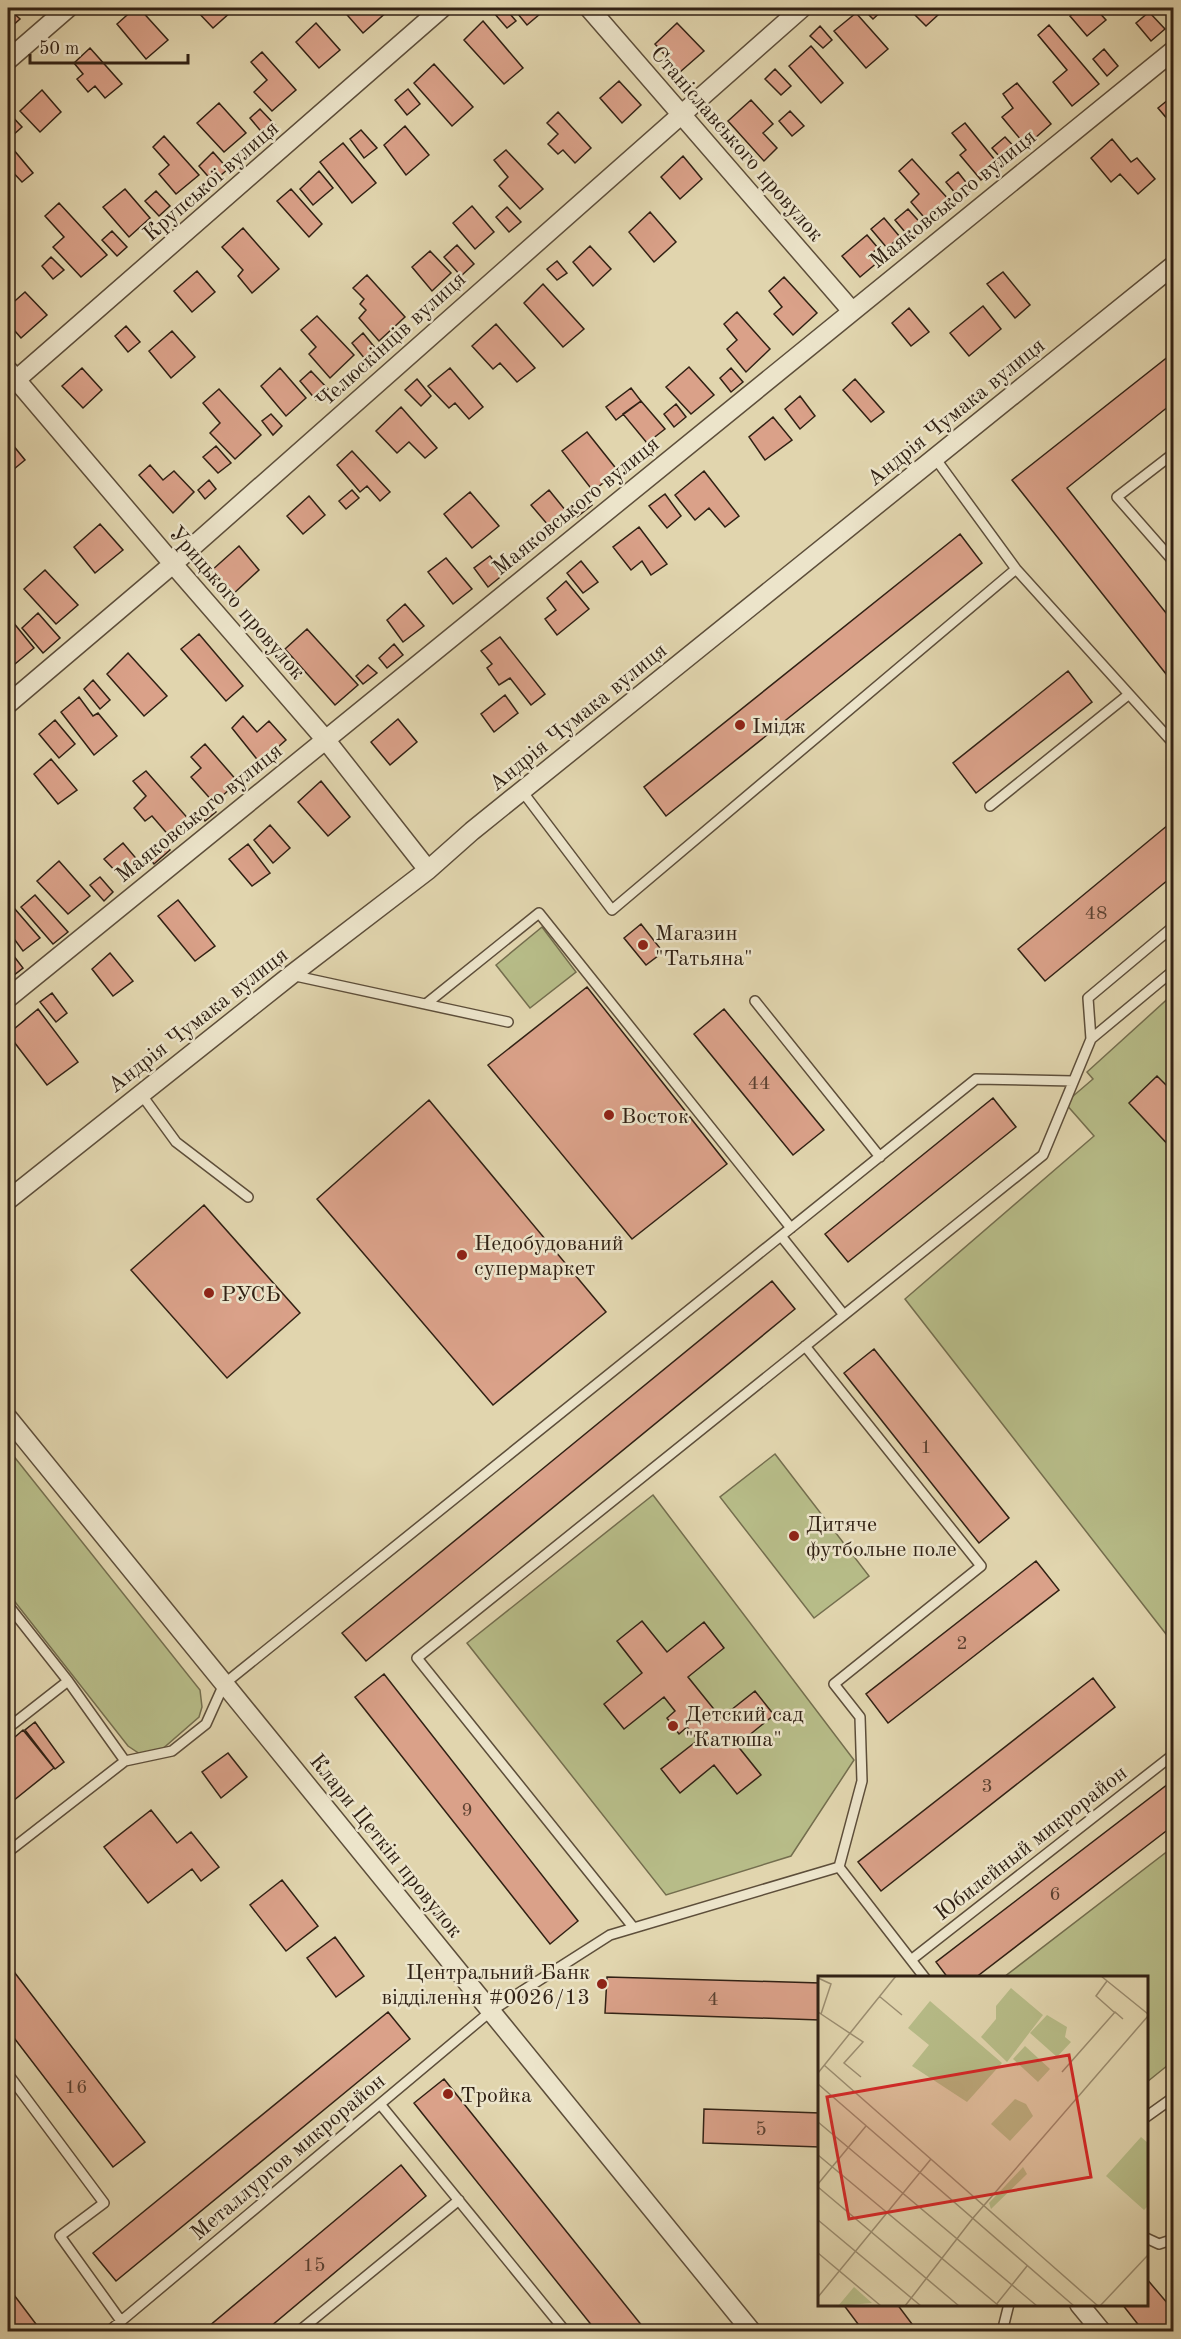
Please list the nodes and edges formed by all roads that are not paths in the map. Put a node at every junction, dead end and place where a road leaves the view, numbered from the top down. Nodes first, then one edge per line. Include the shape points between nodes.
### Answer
1 (68, 8) edge
2 (442, 8) edge
3 (589, 8) edge
4 (802, 8) edge
5 (1173, 50) edge
6 (8, 60) edge
7 (680, 114) junction
8 (1173, 265) edge
9 (851, 310) junction
10 (10, 379) edge
11 (1173, 453) edge
12 (935, 458) junction
13 (1173, 562) edge
14 (173, 564) junction
15 (1016, 569) junction
16 (1128, 695) junction
17 (8, 704) edge
18 (325, 739) junction
19 (1173, 744) edge
20 (522, 791) junction
21 (990, 806) dead end
22 (428, 870) junction
23 (1173, 926) edge
24 (1173, 970) edge
25 (291, 975) junction
26 (8, 998) edge
27 (755, 1001) dead end
28 (426, 1004) junction
29 (508, 1022) dead end
30 (1091, 1039) junction
31 (1072, 1081) junction
32 (141, 1094) junction
33 (880, 1157) junction
34 (248, 1197) dead end
35 (8, 1200) edge
36 (791, 1228) junction
37 (781, 1236) junction
38 (844, 1315) junction
39 (805, 1346) junction
40 (8, 1418) edge
41 (8, 1605) edge
42 (68, 1681) junction
43 (224, 1684) junction
44 (8, 1728) edge
45 (1173, 1754) edge
46 (125, 1761) junction
47 (8, 1852) edge
48 (839, 1867) junction
49 (633, 1927) junction
50 (911, 1960) junction
51 (924, 1976) edge
52 (491, 2011) junction
53 (8, 2074) edge
54 (1173, 2097) edge
55 (380, 2104) junction
56 (1148, 2116) edge
57 (459, 2200) junction
58 (1148, 2239) edge
59 (1173, 2240) edge
60 (1009, 2306) edge
61 (1081, 2306) edge
62 (121, 2321) junction
63 (108, 2331) edge
64 (298, 2331) edge
65 (566, 2331) edge
66 (752, 2331) edge
67 (1002, 2331) edge
68 (1102, 2331) edge

1 - 6 street
2 - 10 street, Крупської вулиця
3 - 7 street, Станіславського провулок
4 - 7 street, Челюскінців вулиця
5 - 9 street, Маяковського вулиця
7 - 9 street, Станіславського провулок
7 - 14 street, Челюскінців вулиця
8 - 12 street, Андрія Чумака вулиця
9 - 18 street, Маяковського вулиця
10 - 14 street, Урицького провулок
11 - 13 lane via 1118,498
12 - 15 lane
12 - 20 street, Андрія Чумака вулиця
14 - 17 street, Челюскінців вулиця
14 - 18 street, Урицького провулок
15 - 16 lane
15 - 20 lane via 612,910
16 - 19 lane
16 - 21 lane
18 - 22 street, Урицького провулок
18 - 26 street, Маяковського вулиця
20 - 22 street, Андрія Чумака вулиця
22 - 25 street, Андрія Чумака вулиця
23 - 30 lane via 1088,998
24 - 30 lane
25 - 28 lane
25 - 32 street, Андрія Чумака вулиця
27 - 33 lane
28 - 29 lane
28 - 36 lane via 539,913
30 - 31 lane
31 - 33 lane via 976,1079
31 - 38 lane via 1043,1155
32 - 34 lane via 176,1142
32 - 35 street, Андрія Чумака вулиця
33 - 36 lane
36 - 37 lane
37 - 38 lane
37 - 43 lane
38 - 39 lane
39 - 48 lane via 981,1566 834,1684 860,1717 862,1760 862,1781
39 - 49 lane via 417,1658
40 - 43 street, Клари Цеткін провулок
41 - 42 lane
42 - 44 lane
42 - 46 lane
43 - 46 lane via 206,1724 172,1751
43 - 52 street, Клари Цеткін провулок
45 - 50 lane, Юбилейный микрорайон
46 - 47 lane
48 - 49 lane, Металлургов микрорайон
48 - 50 lane
49 - 52 lane, Металлургов микрорайон via 610,1935
50 - 51 lane
52 - 55 lane, Металлургов микрорайон
52 - 66 street, Клари Цеткін провулок
53 - 62 lane via 104,2203 60,2236
54 - 56 lane
55 - 57 lane
55 - 62 lane, Металлургов микрорайон
57 - 64 lane
57 - 65 lane
58 - 59 lane via 1159,2244
60 - 67 lane
61 - 68 street
62 - 63 lane, Металлургов микрорайон

